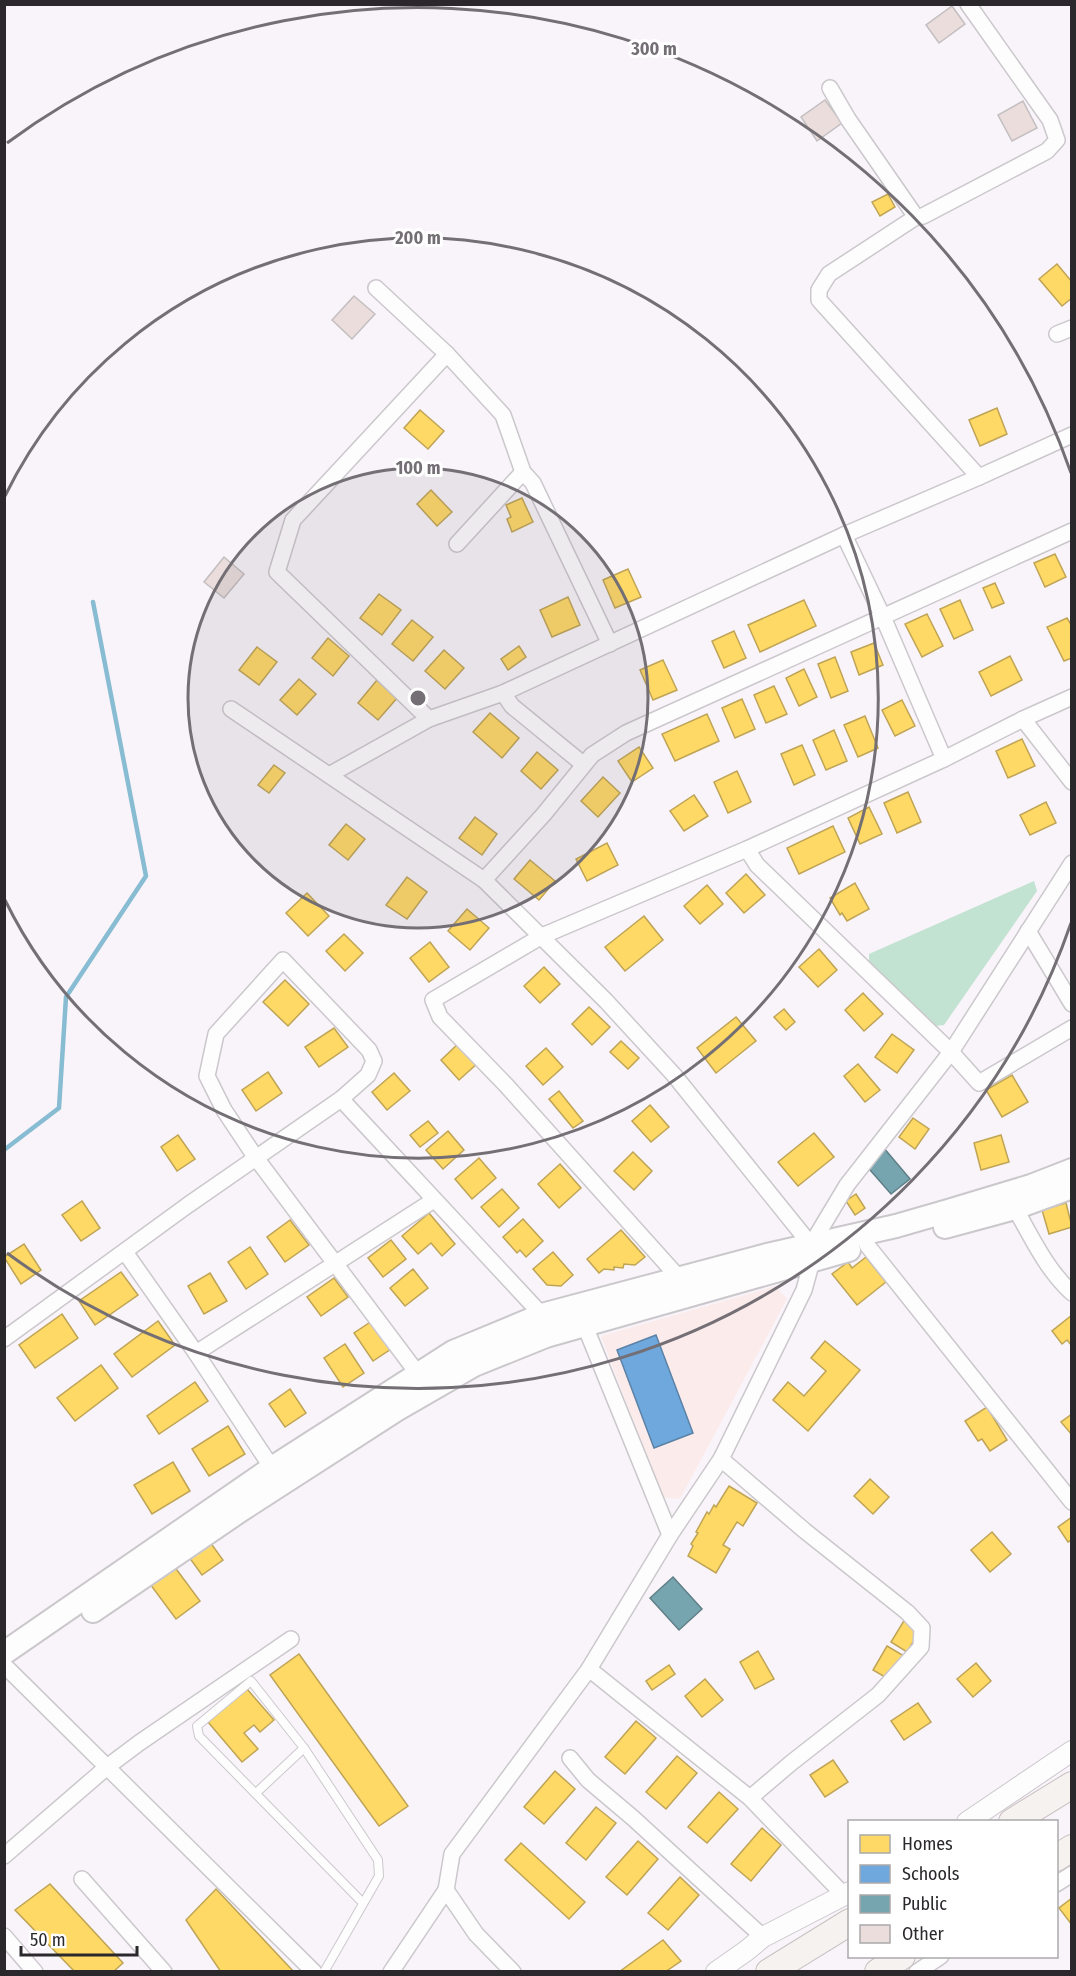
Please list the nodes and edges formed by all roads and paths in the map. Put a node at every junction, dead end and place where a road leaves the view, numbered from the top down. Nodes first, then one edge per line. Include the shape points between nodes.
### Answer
1 (968, 4) edge
2 (830, 88) dead end
3 (916, 217) junction
4 (376, 288) dead end
5 (1071, 328) edge
6 (1057, 334) dead end
7 (447, 354) junction
8 (1071, 435) edge
9 (524, 472) junction
10 (979, 477) junction
11 (1071, 531) edge
12 (844, 535) junction
13 (457, 544) dead end
14 (883, 617) junction
15 (610, 644) junction
16 (503, 693) junction
17 (1071, 697) edge
18 (231, 709) dead end
19 (429, 719) junction
20 (1023, 719) junction
21 (944, 759) junction
22 (583, 764) junction
23 (329, 775) junction
24 (1071, 782) edge
25 (747, 849) junction
26 (1071, 863) edge
27 (484, 880) junction
28 (1028, 931) junction
29 (542, 936) junction
30 (1071, 1004) edge
31 (1071, 1028) edge
32 (951, 1052) junction
33 (341, 1099) junction
34 (256, 1158) junction
35 (1071, 1170) edge
36 (1071, 1187) edge
37 (434, 1200) junction
38 (1015, 1208) junction
39 (867, 1245) junction
40 (125, 1252) junction
41 (812, 1253) junction
42 (334, 1263) junction
43 (680, 1279) junction
44 (1071, 1293) edge
45 (542, 1315) junction
46 (585, 1326) junction
47 (4, 1339) edge
48 (196, 1353) junction
49 (418, 1374) junction
50 (720, 1459) junction
51 (278, 1475) junction
52 (1071, 1502) edge
53 (670, 1536) junction
54 (291, 1639) dead end
55 (5, 1664) edge
56 (589, 1669) junction
57 (304, 1748) junction
58 (1071, 1751) edge
59 (570, 1758) dead end
60 (107, 1767) junction
61 (1071, 1785) edge
62 (256, 1793) junction
63 (750, 1798) junction
64 (968, 1820) edge
65 (1014, 1820) edge
66 (1071, 1848) edge
67 (4, 1856) edge
68 (1058, 1857) edge
69 (1071, 1874) edge
70 (82, 1880) dead end
71 (1058, 1883) edge
72 (446, 1890) junction
73 (847, 1893) edge
74 (363, 1903) junction
75 (848, 1923) edge
76 (4, 1936) edge
77 (764, 1937) junction
78 (899, 1958) edge
79 (938, 1958) edge
80 (27, 1969) edge
81 (164, 1971) edge
82 (314, 1971) edge
83 (324, 1971) edge
84 (391, 1971) edge
85 (513, 1971) edge
86 (716, 1971) edge
87 (769, 1971) edge
88 (878, 1971) edge
89 (917, 1971) edge

1 - 3 street via 1050,120 1057,140 1037,157
2 - 3 street
3 - 10 street via 829,274 819,290 819,300
4 - 7 street
5 - 6 street
7 - 9 street via 503,415
7 - 19 street via 293,520 277,572
8 - 10 street
9 - 13 street
9 - 15 street
10 - 12 street
11 - 14 street
12 - 14 street
12 - 15 street
14 - 21 street
14 - 22 street via 626,733
15 - 16 street
16 - 19 street
16 - 22 street via 512,706
17 - 20 street
18 - 23 street
19 - 23 street
20 - 21 street
20 - 24 street
21 - 25 street
22 - 27 street
23 - 27 street
25 - 29 street
25 - 32 street via 757,865
26 - 28 street
27 - 29 street
28 - 30 street
28 - 32 street
29 - 41 street via 674,1075
29 - 43 street via 433,1000 440,1017
31 - 32 street via 979,1083
32 - 41 street via 847,1185
33 - 34 street
33 - 34 street via 368,1075 374,1061 369,1050 283,960 216,1034 207,1076
33 - 37 street
34 - 40 street
34 - 42 street
35 - 41 main road via 1031,1186
36 - 38 main road
37 - 42 street
37 - 45 street
38 - 39 main road
38 - 44 street via 1042,1257
39 - 41 main road
39 - 52 street
40 - 47 street
40 - 48 street
41 - 43 main road
41 - 46 main road
41 - 50 street via 804,1290
42 - 48 street
42 - 49 street
43 - 45 main road
45 - 49 main road via 453,1352
46 - 51 main road via 546,1336 474,1365
46 - 53 street
48 - 51 street
49 - 51 main road
50 - 53 street
50 - 63 street via 922,1628 921,1647 878,1695
51 - 55 main road
53 - 56 street
54 - 60 street
55 - 60 street
56 - 63 street
56 - 72 street via 452,1854
57 - 62 lane
57 - 62 lane via 251,1681 198,1726 199,1736
57 - 74 lane via 378,1860 379,1876
58 - 64 street
59 - 77 street via 588,1780
60 - 67 street
60 - 82 street
61 - 65 highway
62 - 74 lane
63 - 73 street
66 - 68 highway
69 - 71 street
70 - 81 street
72 - 84 street
72 - 85 street via 476,1934
73 - 77 street
74 - 83 lane
75 - 87 highway
76 - 80 street
77 - 86 street
78 - 88 highway
79 - 89 street

